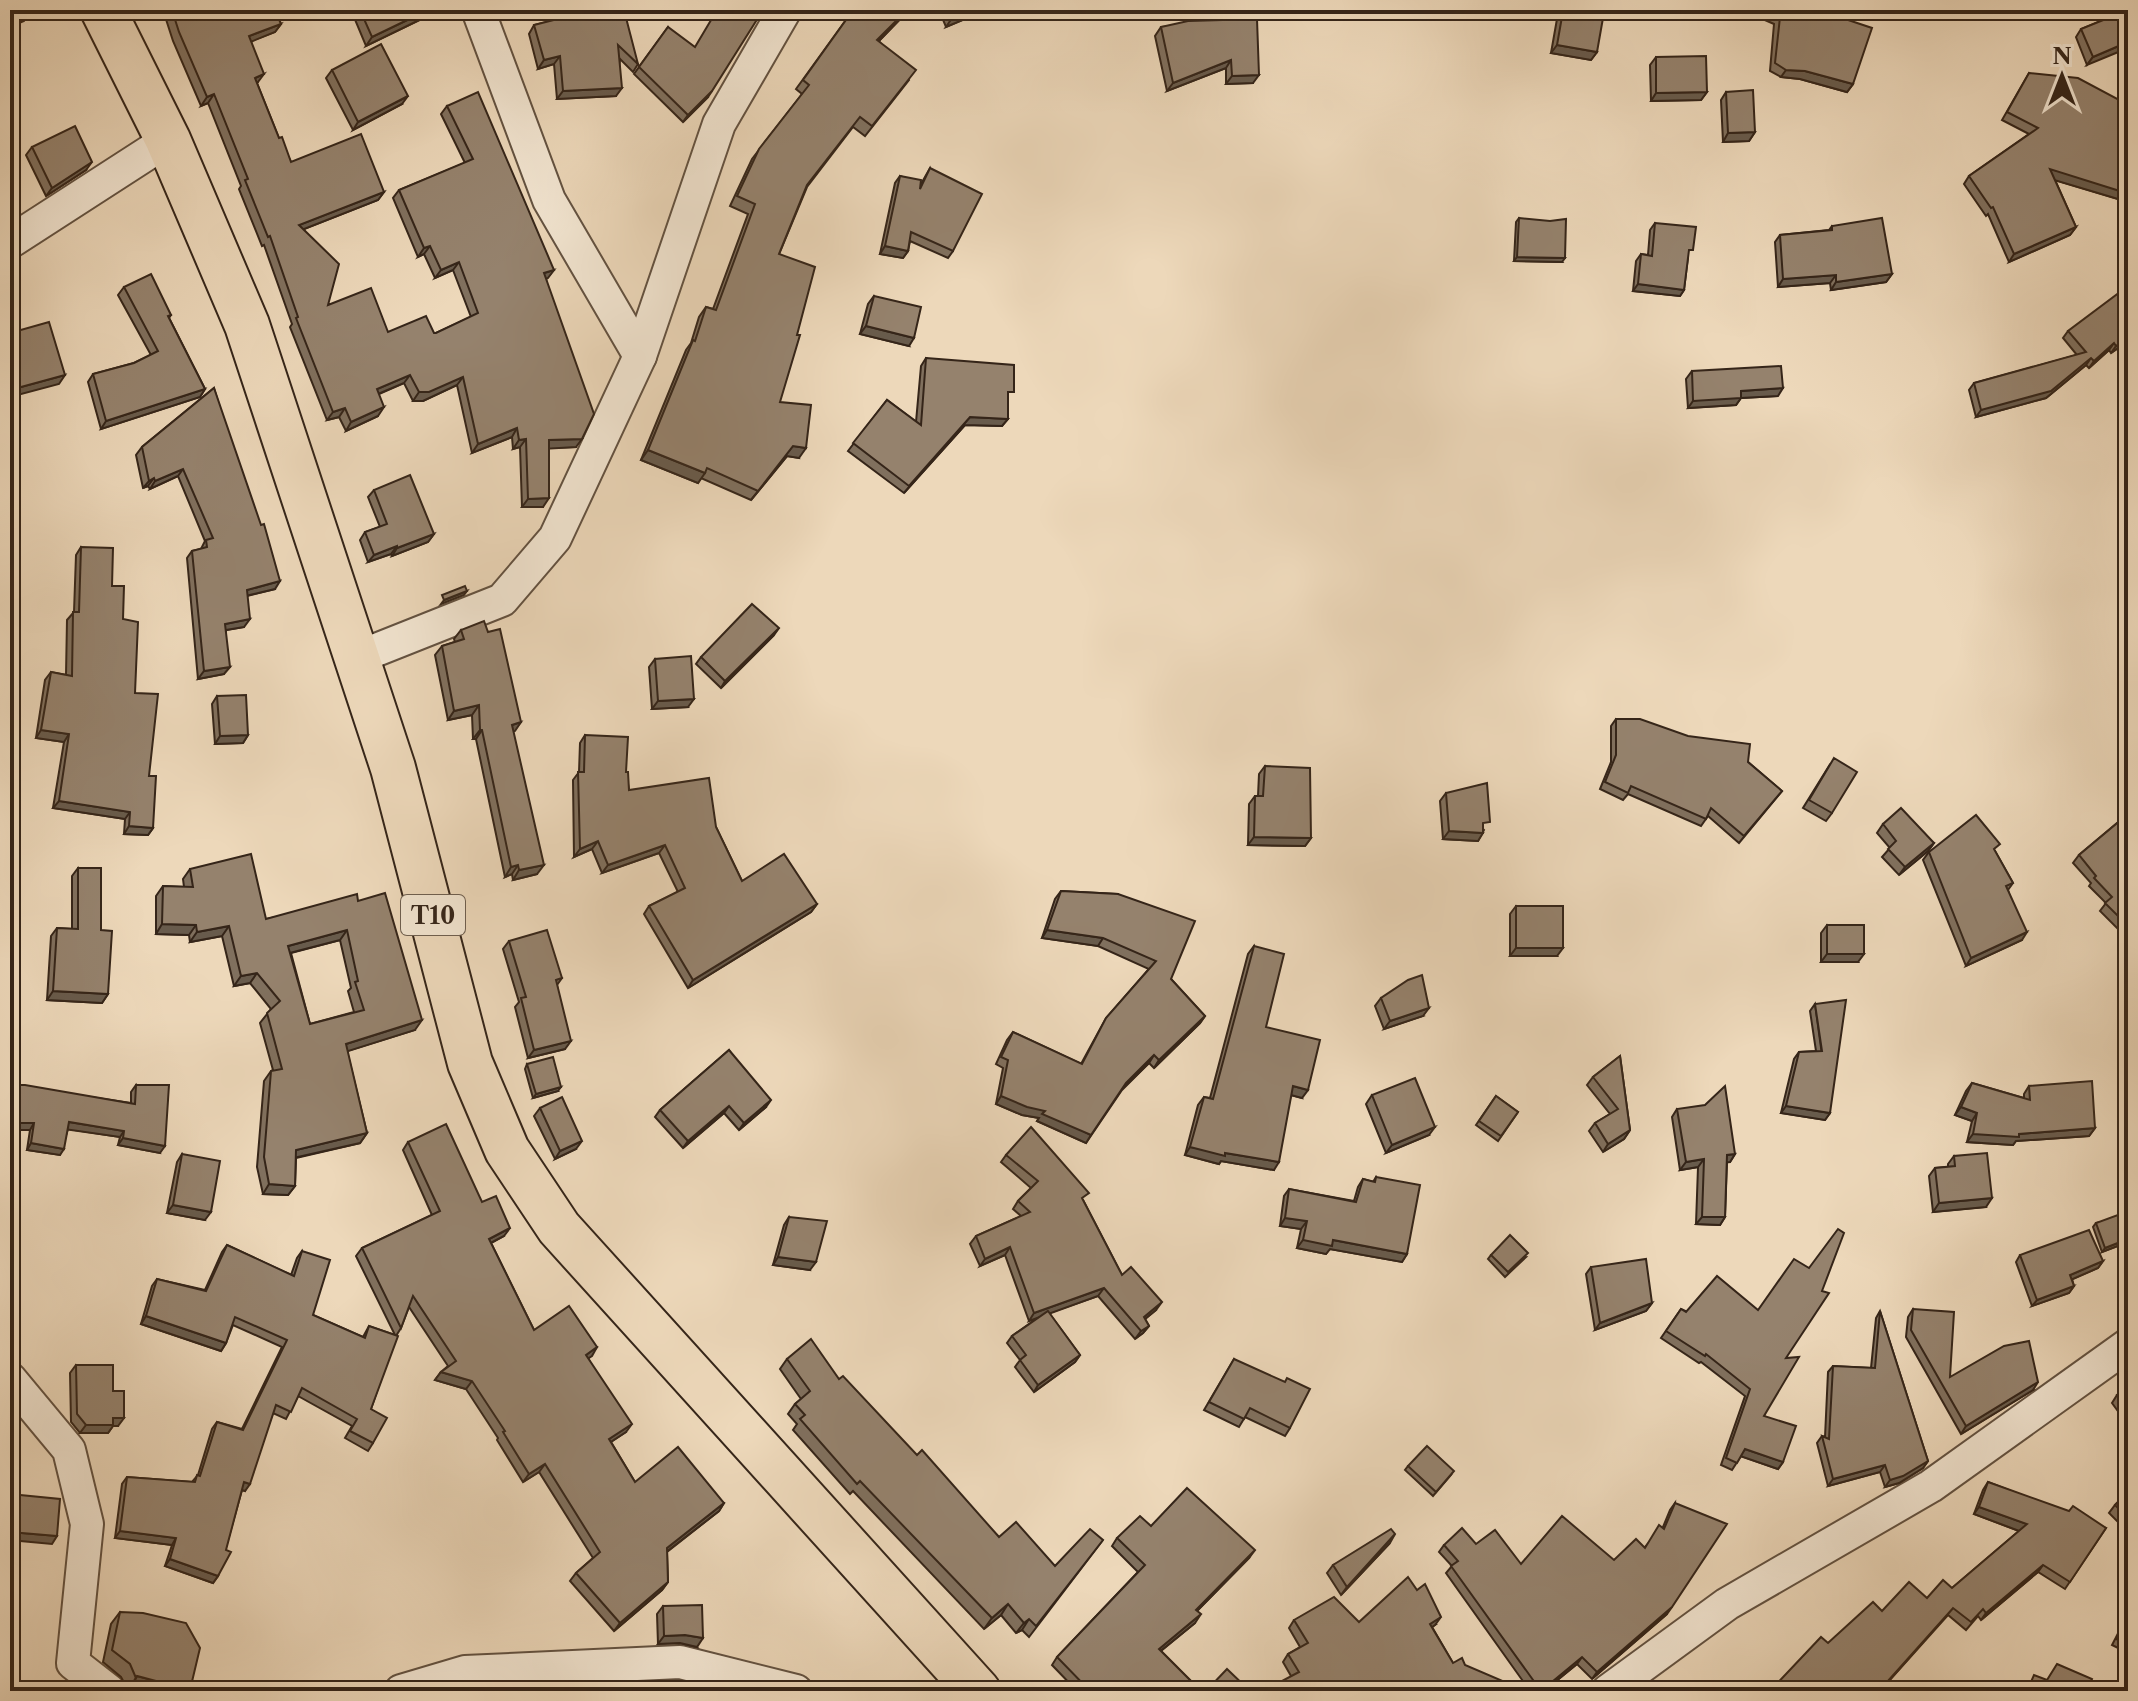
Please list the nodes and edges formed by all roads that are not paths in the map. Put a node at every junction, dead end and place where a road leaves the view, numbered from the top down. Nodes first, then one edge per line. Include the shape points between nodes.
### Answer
1 (103, 10) edge
2 (478, 10) edge
3 (785, 10) edge
4 (168, 140) junction
5 (10, 242) edge
6 (640, 356) junction
7 (356, 658) junction
8 (2128, 1345) edge
9 (10, 1379) edge
10 (109, 1691) edge
11 (401, 1691) edge
12 (796, 1691) edge
13 (978, 1691) edge
14 (1608, 1691) edge

1 - 4 highway, T10
2 - 6 street via 549,200
3 - 6 street via 719,124
4 - 5 street
4 - 7 highway, T10 via 247,325
6 - 7 street via 555,538 502,600
7 - 13 highway, T10 via 397,781 470,1063 507,1150 559,1228
8 - 14 street via 1931,1486 1727,1604
9 - 10 street via 69,1450 87,1524 73,1663
11 - 12 street via 465,1672 680,1662

